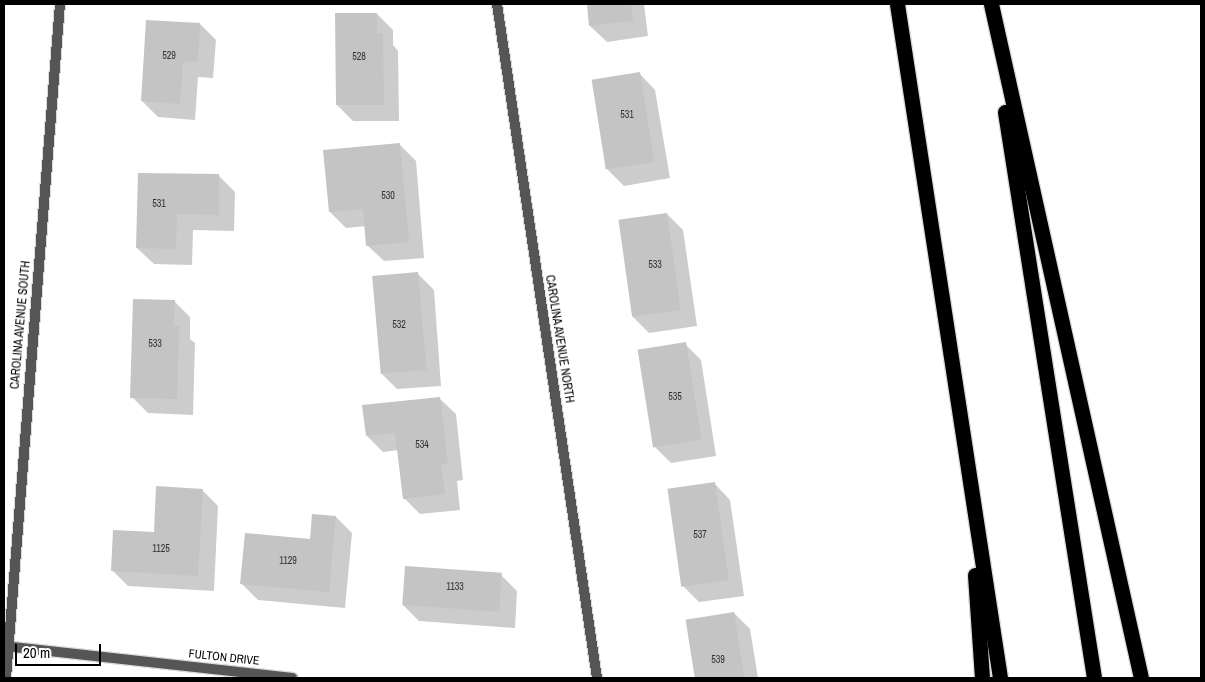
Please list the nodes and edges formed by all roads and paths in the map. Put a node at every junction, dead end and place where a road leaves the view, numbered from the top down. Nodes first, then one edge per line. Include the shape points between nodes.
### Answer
1 (60, 4) edge
2 (497, 4) edge
3 (897, 4) edge
4 (990, 4) edge
5 (968, 471) junction
6 (5, 646) edge
7 (6, 678) edge
8 (292, 678) edge
9 (598, 678) edge
10 (982, 678) edge
11 (1000, 678) edge
12 (1094, 678) edge
13 (1141, 678) edge

1 - 6 street, CAROLINA AVENUE SOUTH
2 - 9 street, CAROLINA AVENUE NORTH
3 - 5 highway
4 - 12 highway
4 - 13 highway
5 - 10 highway
5 - 11 highway
6 - 7 street, CAROLINA AVENUE SOUTH
6 - 8 street, FULTON DRIVE

